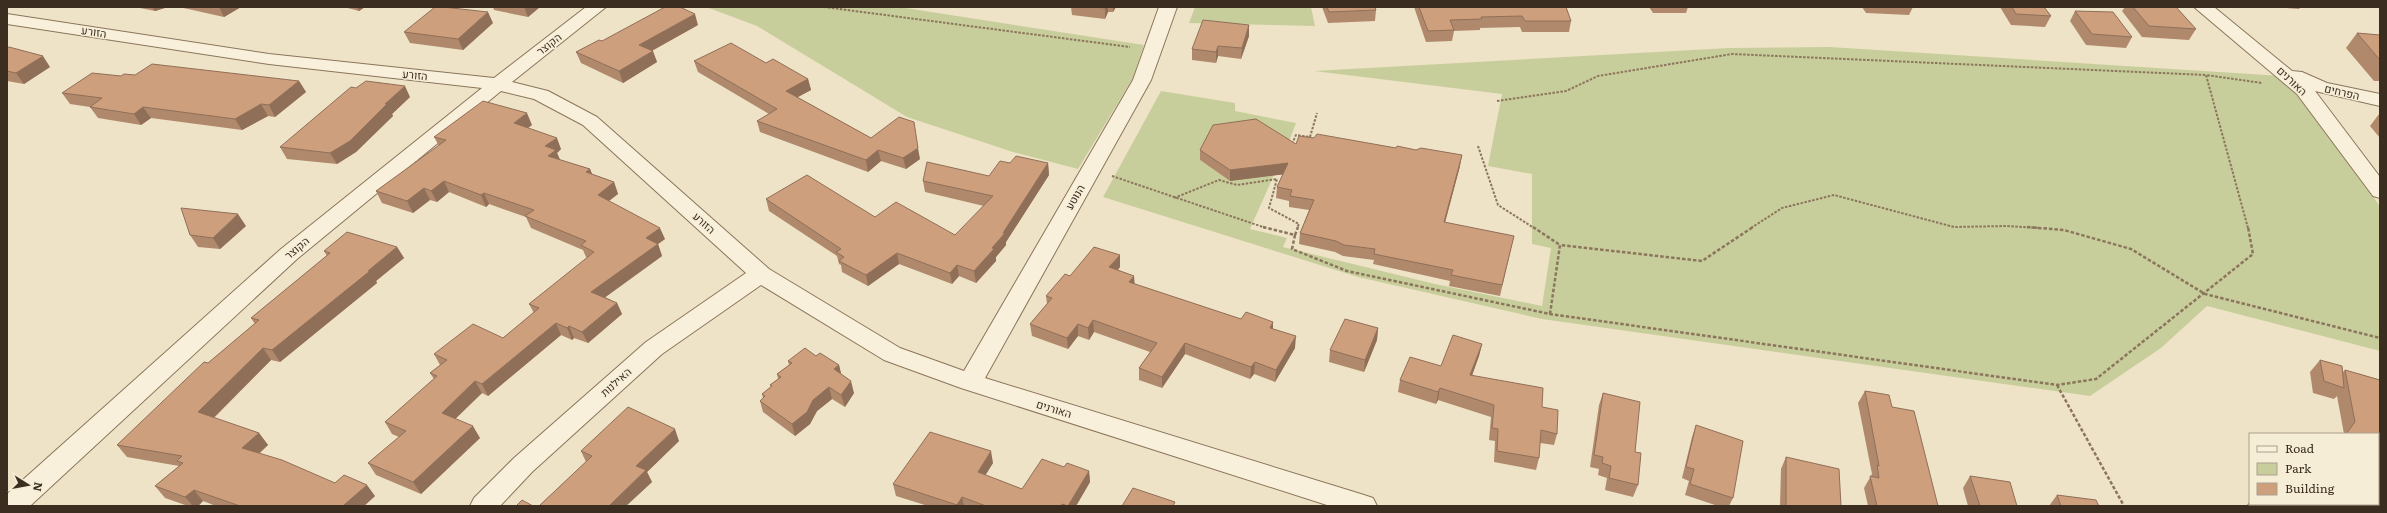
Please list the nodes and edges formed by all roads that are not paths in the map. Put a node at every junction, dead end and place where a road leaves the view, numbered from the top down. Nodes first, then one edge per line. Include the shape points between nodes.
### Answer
1 (597, 7) edge
2 (1168, 7) edge
3 (2203, 7) edge
4 (7, 19) edge
5 (2283, 72) junction
6 (498, 84) junction
7 (2380, 100) edge
8 (2324, 116) junction
9 (2380, 191) edge
10 (761, 274) junction
11 (970, 382) junction
12 (12, 506) edge
13 (484, 506) edge
14 (1364, 506) edge

1 - 6 street, הקוצר
2 - 11 street, הנוטע via 1142,80
3 - 5 street, האורנים
4 - 6 street, הזורע via 269,59
5 - 7 street, הפרחים via 2321,87
5 - 8 street, האורנים via 2304,90
6 - 10 street, הזורע via 541,95 590,121
6 - 12 street, הקוצר via 289,254
7 - 8 street, הפרחים via 2340,102 2326,109
8 - 9 street, האורנים
10 - 11 street, האורנים via 892,354
10 - 13 street, האילנות via 654,348 523,465
11 - 14 street, האורנים

